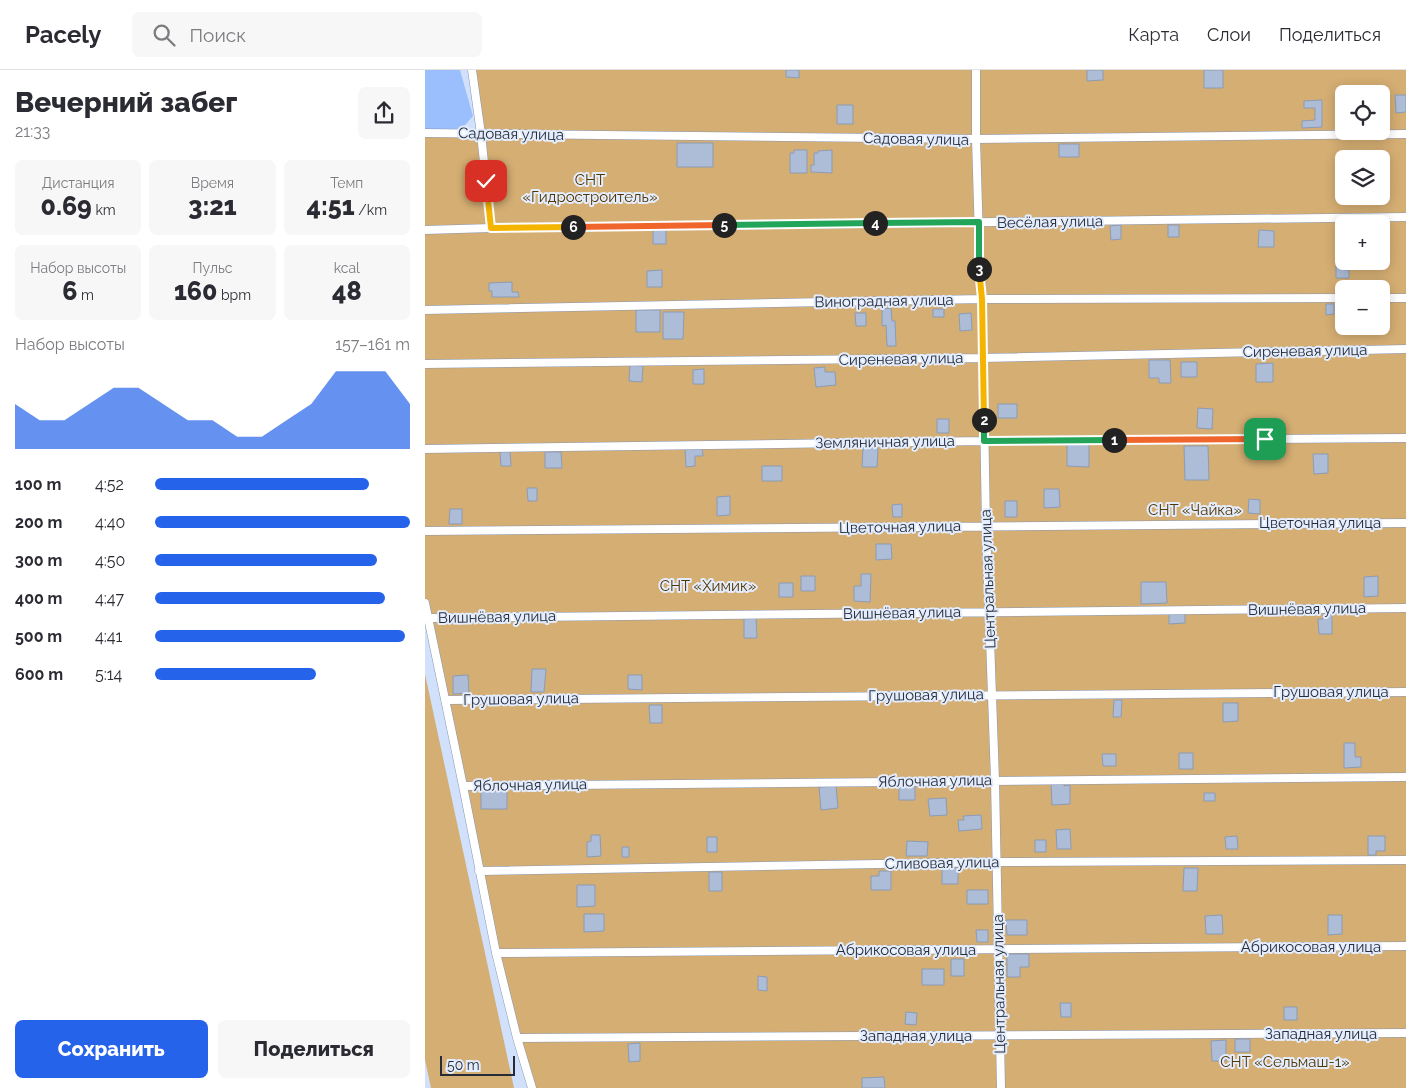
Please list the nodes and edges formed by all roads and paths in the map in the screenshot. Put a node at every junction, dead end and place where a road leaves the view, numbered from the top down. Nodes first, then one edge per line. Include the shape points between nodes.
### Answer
1 (472, 70) edge
2 (976, 70) edge
3 (425, 133) edge
4 (481, 134) junction
5 (1406, 134) edge
6 (976, 139) junction
7 (1406, 217) edge
8 (979, 222) junction
9 (491, 228) junction
10 (425, 230) edge
11 (1335, 298) edge
12 (1390, 298) edge
13 (1406, 298) edge
14 (982, 299) junction
15 (425, 310) edge
16 (1406, 349) edge
17 (982, 358) junction
18 (425, 364) edge
19 (1406, 438) edge
20 (984, 441) junction
21 (425, 449) edge
22 (1406, 523) edge
23 (986, 526) junction
24 (425, 532) edge
25 (425, 603) edge
26 (1406, 608) edge
27 (989, 612) junction
28 (428, 618) junction
29 (1406, 692) edge
30 (991, 694) junction
31 (446, 700) junction
32 (1406, 777) edge
33 (995, 780) junction
34 (463, 786) junction
35 (1406, 860) edge
36 (995, 862) junction
37 (479, 871) junction
38 (1406, 946) edge
39 (999, 950) junction
40 (495, 953) junction
41 (1406, 1033) edge
42 (1000, 1036) junction
43 (517, 1038) junction
44 (532, 1088) edge
45 (1001, 1088) edge

1 - 4 street
2 - 6 street, Центральная улица
3 - 4 street, Садовая улица
4 - 6 street, Садовая улица
4 - 9 street
5 - 6 street, Садовая улица
6 - 8 street, Центральная улица
7 - 8 street, Весёлая улица
8 - 9 street, Весёлая улица
8 - 14 street, Центральная улица
9 - 10 street, Весёлая улица
11 - 14 street, Виноградная улица
12 - 13 street
14 - 15 street, Виноградная улица
14 - 17 street, Центральная улица
16 - 17 street, Сиреневая улица
17 - 18 street, Сиреневая улица
17 - 20 street, Центральная улица
19 - 20 street, Земляничная улица
20 - 21 street, Земляничная улица
20 - 23 street, Центральная улица
22 - 23 street, Цветочная улица
23 - 24 street, Цветочная улица
23 - 27 street, Центральная улица
25 - 28 street
26 - 27 street, Вишнёвая улица
27 - 28 street, Вишнёвая улица
27 - 30 street, Центральная улица
28 - 31 street
29 - 30 street, Грушовая улица
30 - 31 street, Грушовая улица
30 - 33 street, Центральная улица
31 - 34 street
32 - 33 street, Яблочная улица
33 - 34 street, Яблочная улица
33 - 36 street, Центральная улица
34 - 37 street
35 - 36 street, Сливовая улица
36 - 37 street, Сливовая улица
36 - 39 street, Центральная улица
37 - 40 street
38 - 39 street, Абрикосовая улица
39 - 40 street, Абрикосовая улица
39 - 42 street, Центральная улица
40 - 43 street
41 - 42 street, Западная улица
42 - 43 street, Западная улица
42 - 45 street, Центральная улица
43 - 44 street

